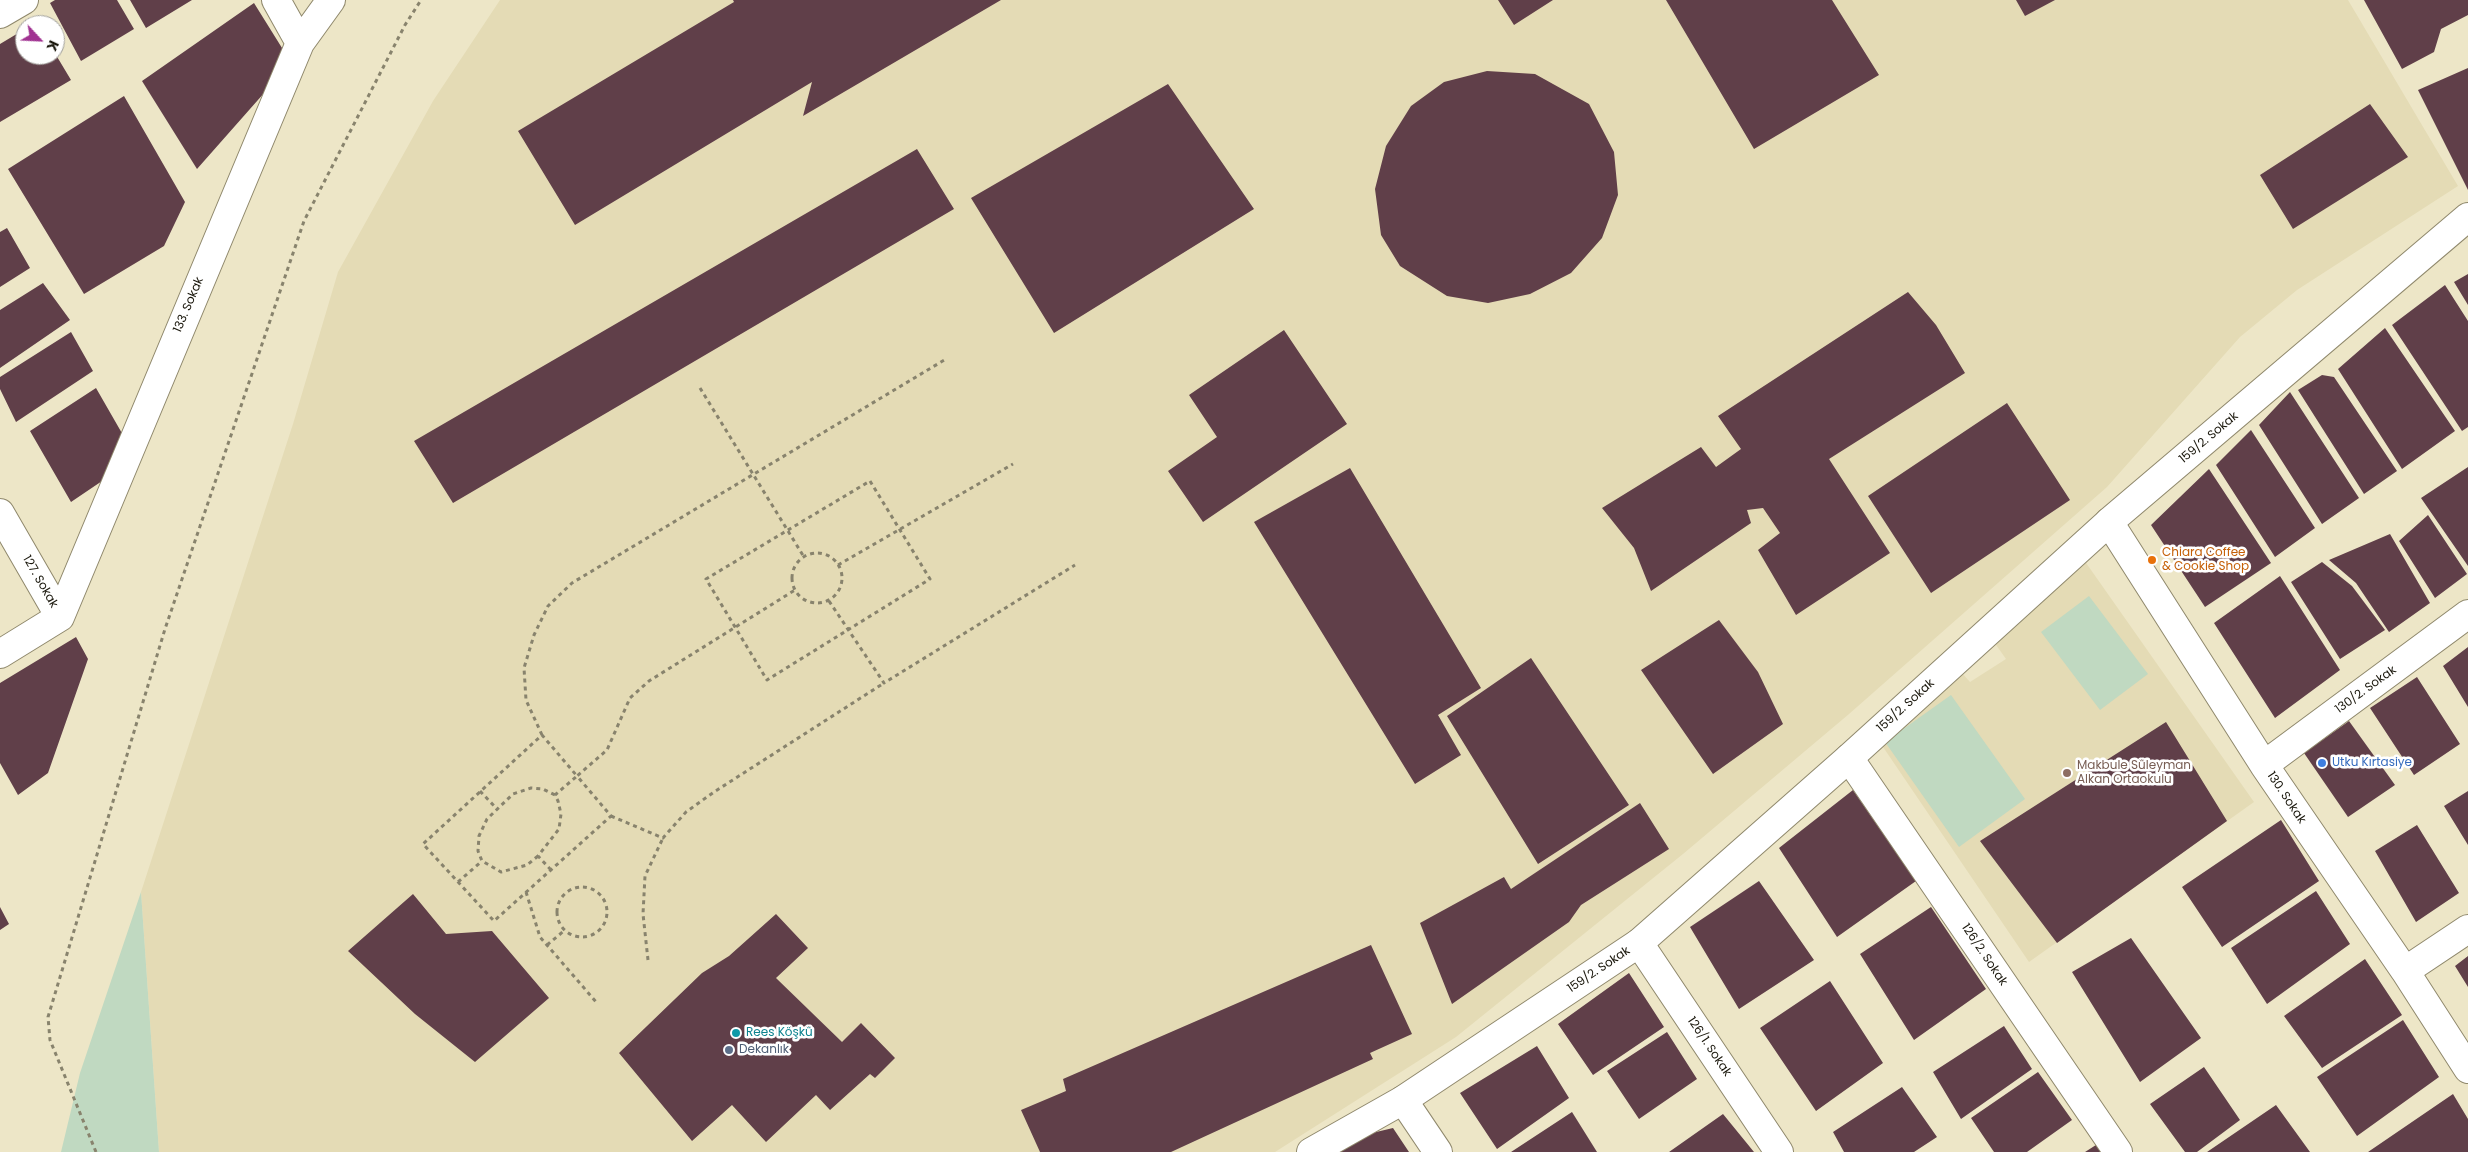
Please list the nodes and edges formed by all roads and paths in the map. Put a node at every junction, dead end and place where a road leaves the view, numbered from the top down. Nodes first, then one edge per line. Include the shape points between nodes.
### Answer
1 (276, 0) edge
2 (331, 0) edge
3 (420, 0) edge
4 (300, 43) junction
5 (2468, 217) edge
6 (946, 359) dead end
7 (700, 388) dead end
8 (1013, 464) dead end
9 (753, 473) junction
10 (0, 513) edge
11 (2109, 522) junction
12 (900, 529) junction
13 (787, 530) junction
14 (804, 557) junction
15 (838, 565) junction
16 (1075, 565) dead end
17 (795, 590) junction
18 (829, 600) junction
19 (2468, 614) edge
20 (60, 617) junction
21 (735, 627) junction
22 (848, 630) junction
23 (0, 654) edge
24 (884, 683) junction
25 (542, 736) junction
26 (1850, 758) junction
27 (2264, 765) junction
28 (577, 776) junction
29 (480, 791) junction
30 (555, 795) junction
31 (496, 808) junction
32 (611, 816) junction
33 (663, 838) junction
34 (538, 856) junction
35 (482, 862) junction
36 (551, 870) junction
37 (458, 882) junction
38 (526, 892) junction
39 (2468, 929) edge
40 (565, 930) junction
41 (1639, 943) junction
42 (547, 945) junction
43 (648, 960) dead end
44 (2405, 972) junction
45 (597, 1003) dead end
46 (2468, 1069) edge
47 (1403, 1100) junction
48 (96, 1152) edge
49 (1311, 1152) edge
50 (1438, 1152) edge
51 (1779, 1152) edge
52 (2118, 1152) edge

1 - 4 street
2 - 4 street, 133. Sokak
3 - 48 path via 304,221 165,629 48,1017 50,1040
4 - 20 street, 133. Sokak
5 - 11 street, 159/2. Sokak
6 - 9 path
7 - 9 path
8 - 12 path
9 - 13 path
9 - 25 path via 572,583 548,606 534,635 524,668 526,700
10 - 20 street, 127. Sokak
11 - 26 street, 159/2. Sokak
11 - 27 street, 130. Sokak
12 - 13 path via 870,481
12 - 15 path
12 - 22 path via 930,578
13 - 14 path
13 - 21 path via 706,579
14 - 15 path via 819,553
14 - 17 path via 793,570
15 - 18 path via 842,572 841,588
16 - 24 path
17 - 18 path via 804,601 821,604
17 - 21 path
18 - 22 path
19 - 27 street, 130/2. Sokak
20 - 23 street, 127. Sokak
21 - 22 path via 767,680
21 - 28 path via 649,681 630,698 607,750
22 - 24 path
24 - 33 path via 714,792 686,812
25 - 28 path
25 - 29 path
26 - 41 street, 159/2. Sokak
26 - 52 street, 126/2. Sokak
27 - 44 street, 130. Sokak
28 - 30 path
28 - 32 path
29 - 31 path
29 - 37 path via 422,844
30 - 31 path via 531,788 513,794
30 - 34 path via 561,814 559,829
31 - 35 path via 479,836 478,851
32 - 33 path
32 - 36 path
33 - 43 path via 645,876
34 - 35 path via 527,865 501,872
34 - 36 path
35 - 37 path
36 - 38 path
37 - 38 path via 494,921
38 - 42 path via 540,937
39 - 44 street
40 - 40 path via 582,937 598,932 607,910 594,889 569,890 562,896 556,911
40 - 42 path
41 - 47 street, 159/2. Sokak
41 - 51 street, 126/1. Sokak
42 - 45 path
44 - 46 street, 130. Sokak
47 - 49 street, 159/2. Sokak
47 - 50 street

